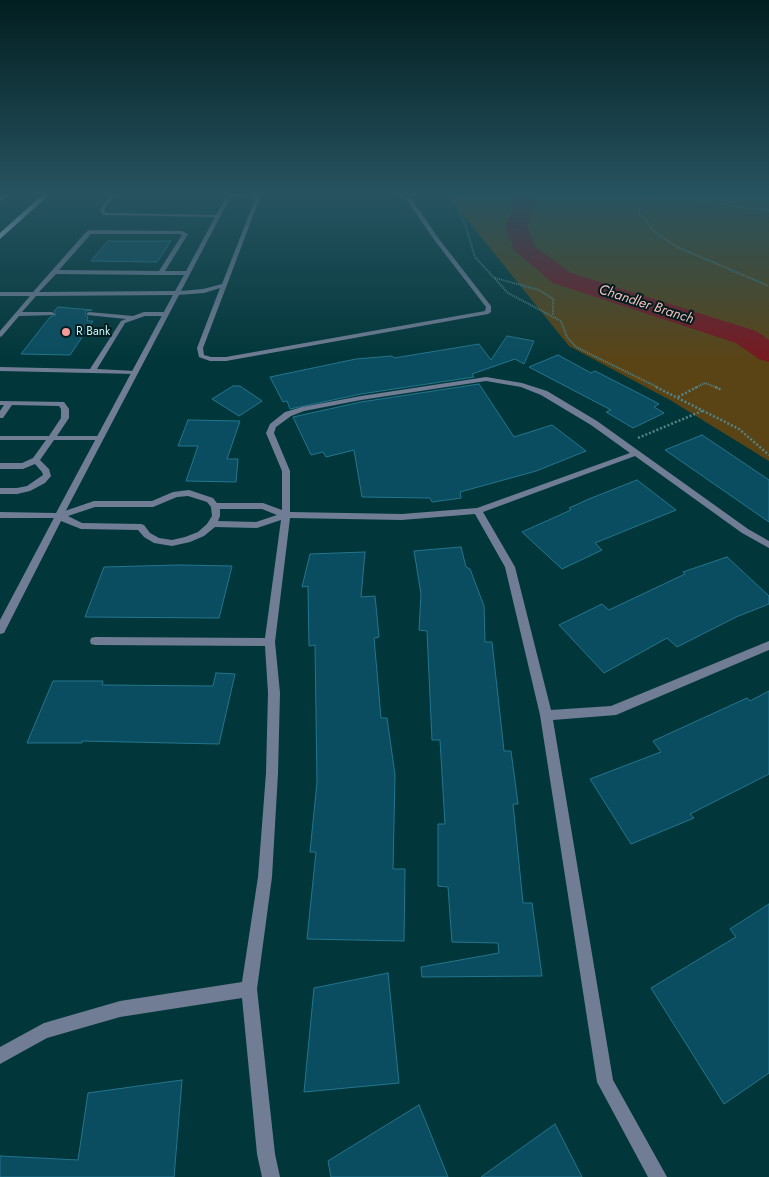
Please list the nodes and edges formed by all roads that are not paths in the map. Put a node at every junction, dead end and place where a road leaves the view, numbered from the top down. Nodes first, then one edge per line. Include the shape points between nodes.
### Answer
1 (74, 250) edge
2 (175, 250) edge
3 (199, 250) edge
4 (237, 250) edge
5 (445, 250) edge
6 (54, 272) junction
7 (161, 273) junction
8 (187, 273) junction
9 (223, 285) junction
10 (177, 293) junction
11 (0, 294) edge
12 (34, 294) junction
13 (20, 312) junction
14 (54, 312) dead end
15 (90, 313) dead end
16 (166, 314) junction
17 (131, 317) junction
18 (0, 335) edge
19 (0, 369) edge
20 (92, 371) junction
21 (135, 373) junction
22 (0, 403) edge
23 (10, 403) junction
24 (0, 416) edge
25 (0, 438) edge
26 (51, 438) junction
27 (100, 438) junction
28 (637, 453) junction
29 (36, 460) junction
30 (0, 466) edge
31 (0, 491) edge
32 (215, 506) junction
33 (478, 511) junction
34 (286, 515) junction
35 (0, 516) edge
36 (59, 516) junction
37 (212, 524) junction
38 (769, 545) edge
39 (0, 630) edge
40 (95, 642) dead end
41 (270, 642) junction
42 (769, 645) edge
43 (546, 716) junction
44 (250, 989) junction
45 (0, 1056) edge
46 (271, 1177) edge
47 (658, 1177) edge

1 - 6 street
2 - 7 street
3 - 8 street
4 - 9 street
5 - 9 street via 489,307 488,312 226,359 210,359 201,356 200,348
6 - 7 street
6 - 12 street
7 - 8 street
8 - 10 street
9 - 10 street via 204,291
10 - 12 street
10 - 16 street
11 - 12 street
12 - 13 street
13 - 14 street
13 - 18 street
15 - 17 street
16 - 17 street
16 - 21 street
17 - 20 street via 123,322
19 - 20 street
20 - 21 street
21 - 27 street
22 - 23 street
23 - 24 street
23 - 26 street via 61,404 65,418
25 - 26 street
26 - 27 street
26 - 29 street
27 - 36 street
28 - 33 street
28 - 34 street via 544,393 522,385 486,379 302,409 278,420 270,433 286,471
28 - 38 street
29 - 30 street via 23,466
29 - 31 street via 46,471 47,476 42,481 17,492
32 - 34 street via 263,506
32 - 36 street via 201,495 176,494 153,504 94,504
32 - 37 street via 216,516
33 - 34 street via 402,517
33 - 43 street via 510,567
34 - 37 street via 257,525
34 - 41 street
35 - 36 street
36 - 37 street via 81,526 141,527 146,535 157,541 172,543 201,534
36 - 39 street
40 - 41 street
41 - 44 street via 274,693 272,773 264,877
42 - 43 street via 612,711
43 - 47 street via 606,1082
44 - 45 street via 120,1009 44,1031
44 - 46 street

